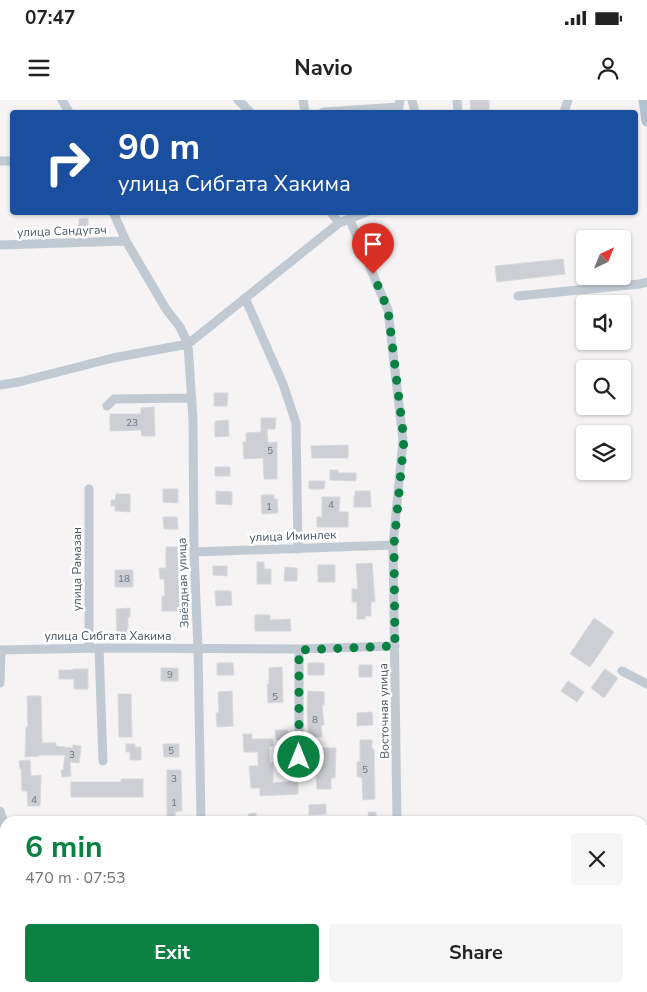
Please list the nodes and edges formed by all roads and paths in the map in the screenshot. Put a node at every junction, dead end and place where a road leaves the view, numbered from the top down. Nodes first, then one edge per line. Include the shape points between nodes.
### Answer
1 (238, 100) edge
2 (400, 100) edge
3 (644, 100) edge
4 (248, 110) edge
5 (348, 110) edge
6 (647, 121) edge
7 (114, 215) edge
8 (333, 215) edge
9 (360, 215) edge
10 (350, 220) junction
11 (339, 223) junction
12 (126, 241) junction
13 (0, 245) edge
14 (647, 282) edge
15 (518, 296) dead end
16 (245, 298) junction
17 (188, 344) junction
18 (0, 384) edge
19 (192, 398) junction
20 (108, 406) dead end
21 (89, 489) dead end
22 (394, 545) junction
23 (298, 549) junction
24 (194, 552) junction
25 (395, 646) junction
26 (94, 648) junction
27 (198, 649) junction
28 (0, 650) edge
29 (299, 650) junction
30 (622, 671) dead end
31 (0, 683) edge
32 (647, 684) edge
33 (299, 757) dead end
34 (102, 761) dead end
35 (201, 816) edge
36 (398, 816) edge

1 - 4 street
2 - 5 street via 399,106
3 - 6 main road
7 - 12 street
8 - 11 street
9 - 10 street
10 - 11 street
10 - 22 street, Восточная улица via 388,310 404,440
11 - 16 street
12 - 13 street, улица Сандугач
12 - 17 street
14 - 15 street
16 - 17 street
16 - 23 street via 283,384 296,423
17 - 18 street
17 - 19 street, Звёздная улица
19 - 20 street via 114,398
19 - 24 street, Звёздная улица
21 - 26 street, улица Рамазан
22 - 23 street, улица Иминлек
22 - 25 street, Восточная улица
23 - 24 street, улица Иминлек
24 - 27 street, Звёздная улица
25 - 29 street, улица Сибгата Хакима
25 - 36 street, Восточная улица
26 - 27 street, улица Сибгата Хакима
26 - 28 street, улица Сибгата Хакима
26 - 34 street, улица Рамазан
27 - 29 street, улица Сибгата Хакима
27 - 35 street, Звёздная улица
28 - 31 street
29 - 33 street
30 - 32 street

